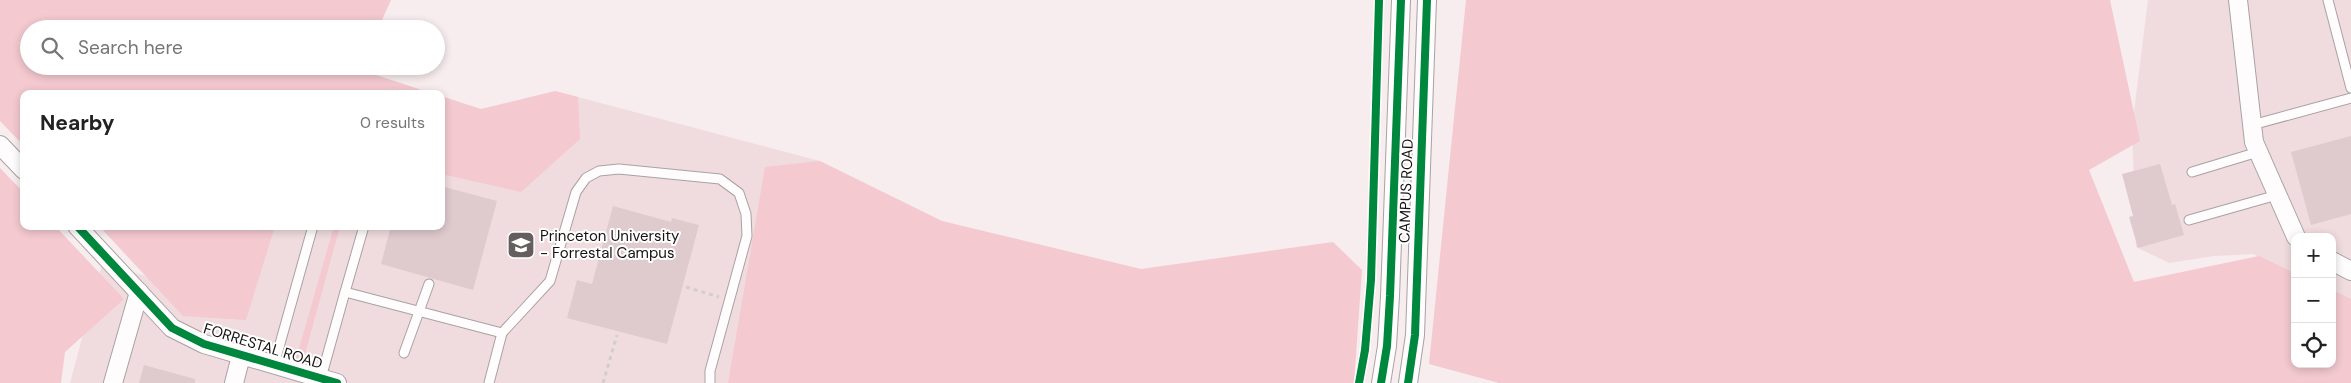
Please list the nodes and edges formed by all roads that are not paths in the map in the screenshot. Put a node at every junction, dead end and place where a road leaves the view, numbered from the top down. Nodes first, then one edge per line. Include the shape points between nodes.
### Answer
1 (1401, 0) edge
2 (1427, 0) edge
3 (2238, 0) edge
4 (2328, 0) edge
5 (2351, 88) edge
6 (2351, 98) edge
7 (2252, 125) junction
8 (0, 146) edge
9 (2258, 152) junction
10 (20, 166) edge
11 (2192, 172) dead end
12 (2277, 195) junction
13 (2189, 220) dead end
14 (81, 230) edge
15 (313, 230) edge
16 (363, 230) edge
17 (2294, 233) edge
18 (2336, 263) edge
19 (2351, 271) edge
20 (429, 284) dead end
21 (139, 292) junction
22 (345, 292) junction
23 (419, 311) junction
24 (502, 333) junction
25 (404, 353) dead end
26 (241, 356) junction
27 (274, 365) junction
28 (329, 381) edge
29 (114, 383) edge
30 (234, 383) edge
31 (489, 383) edge
32 (710, 383) edge
33 (1381, 383) edge
34 (1408, 383) edge

1 - 33 street, CAMPUS ROAD via 1390,296
2 - 34 street, CAMPUS ROAD via 1415,335
3 - 7 street
4 - 5 lane
6 - 7 lane
7 - 9 street
8 - 10 street
9 - 11 lane
9 - 12 street
12 - 13 lane
12 - 17 street
14 - 21 street, FORRESTAL ROAD
15 - 27 lane
16 - 22 lane
18 - 19 street
20 - 23 lane
21 - 26 street, FORRESTAL ROAD via 172,328 204,344
21 - 29 street
22 - 23 lane
22 - 28 lane
23 - 24 lane
23 - 25 lane
24 - 31 lane
24 - 32 lane via 550,281 576,192 586,178 599,171 618,169 720,179 739,193 746,214 747,236 710,371
26 - 27 street, FORRESTAL ROAD
26 - 30 street
27 - 28 street, FORRESTAL ROAD

